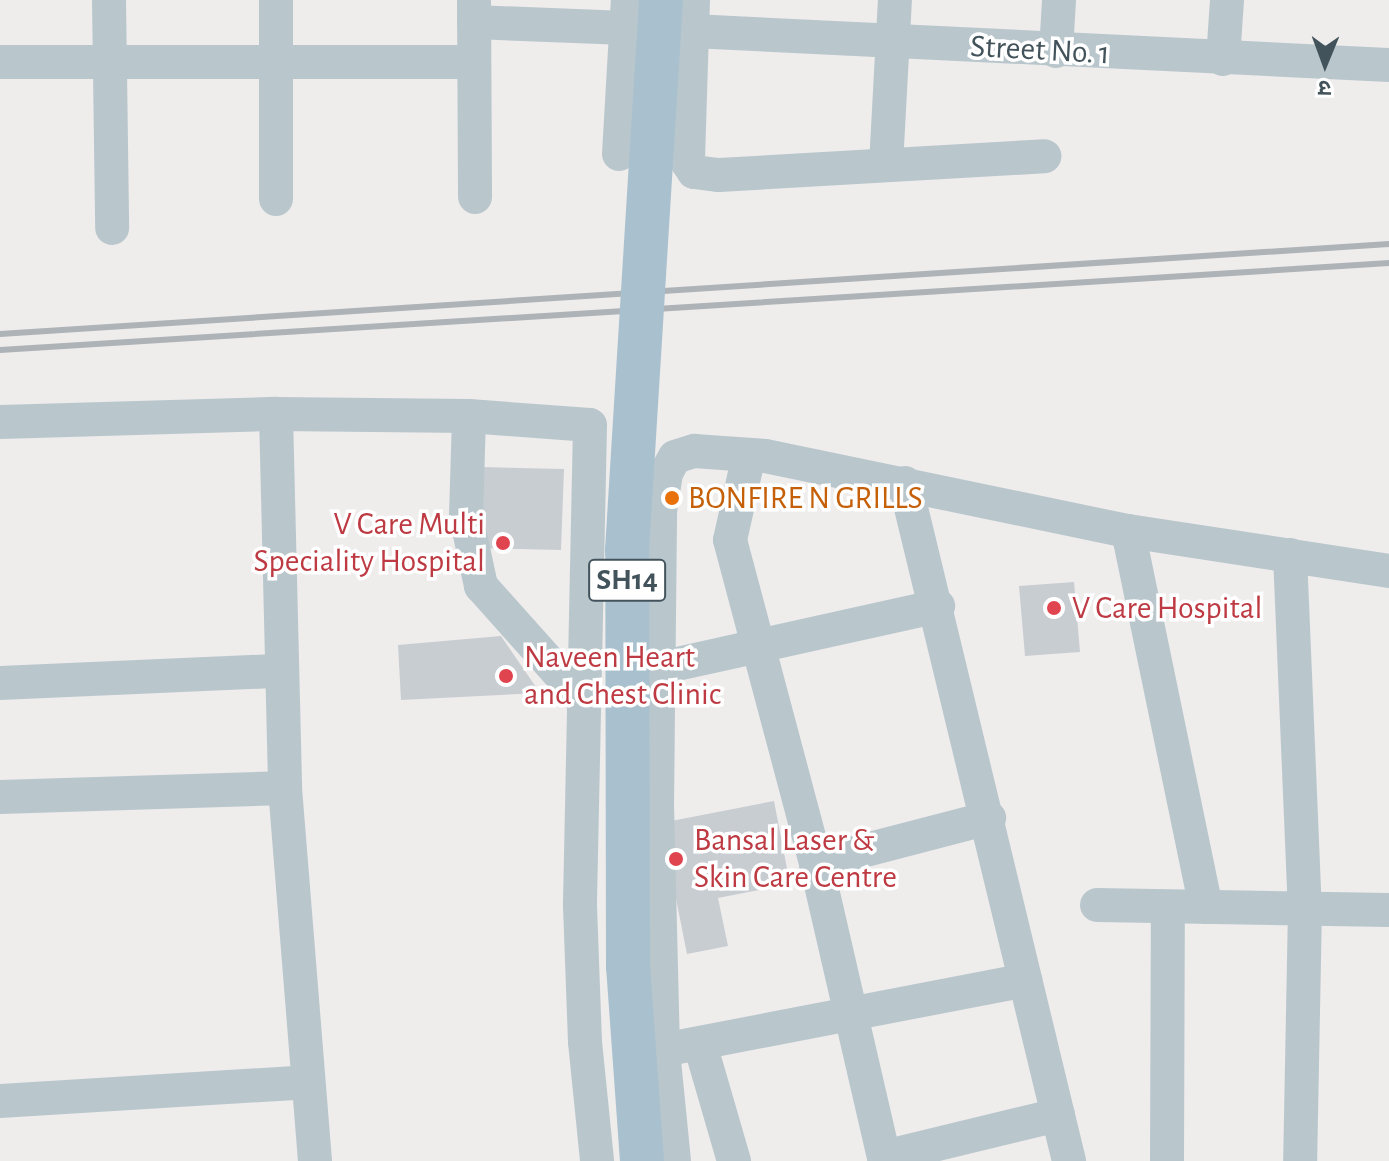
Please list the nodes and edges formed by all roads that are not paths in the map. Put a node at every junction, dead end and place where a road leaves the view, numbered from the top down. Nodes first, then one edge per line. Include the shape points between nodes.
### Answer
1 (109, 0) edge
2 (276, 0) edge
3 (661, 0) edge
4 (895, 0) edge
5 (1059, 0) edge
6 (1227, 0) edge
7 (474, 11) edge
8 (627, 14) edge
9 (693, 16) edge
10 (894, 42) junction
11 (1056, 51) junction
12 (1223, 59) junction
13 (0, 62) edge
14 (108, 62) junction
15 (474, 62) junction
16 (276, 63) junction
17 (1389, 65) edge
18 (619, 154) dead end
19 (1044, 156) dead end
20 (886, 165) junction
21 (475, 197) dead end
22 (276, 199) dead end
23 (112, 228) dead end
24 (276, 414) junction
25 (469, 416) junction
26 (0, 422) edge
27 (590, 425) junction
28 (749, 455) junction
29 (675, 457) junction
30 (905, 483) junction
31 (1128, 531) junction
32 (1290, 555) junction
33 (1389, 571) edge
34 (938, 606) junction
35 (757, 650) junction
36 (659, 668) junction
37 (280, 671) junction
38 (0, 683) edge
39 (584, 701) junction
40 (285, 788) junction
41 (0, 797) edge
42 (989, 818) junction
43 (816, 863) junction
44 (1097, 905) dead end
45 (1168, 907) junction
46 (1206, 907) junction
47 (1305, 908) junction
48 (1389, 910) edge
49 (1025, 980) junction
50 (854, 1016) junction
51 (700, 1044) junction
52 (663, 1050) junction
53 (307, 1082) junction
54 (0, 1101) edge
55 (1058, 1115) junction
56 (885, 1159) edge
57 (315, 1161) edge
58 (597, 1161) edge
59 (642, 1161) edge
60 (674, 1161) edge
61 (734, 1161) edge
62 (1069, 1161) edge
63 (1167, 1161) edge
64 (1300, 1161) edge

1 - 14 street
2 - 16 street
3 - 59 main road, SH14, bridge via 627,550 628,967
4 - 10 street
5 - 11 street
6 - 12 street
7 - 8 street
7 - 15 street
8 - 18 street
9 - 10 street, Street No. 1
9 - 20 street via 688,163 694,172
10 - 11 street, Street No. 1
10 - 20 street
11 - 12 street, Street No. 1
12 - 17 street, Street No. 1
13 - 14 street
14 - 16 street
14 - 23 street
15 - 16 street
15 - 21 street
16 - 22 street
19 - 20 street
24 - 25 street
24 - 26 street
24 - 37 street
25 - 27 street
25 - 39 street via 466,516 481,586
27 - 29 street
27 - 39 street
28 - 29 street via 694,451
28 - 30 street
28 - 35 street via 730,540
29 - 36 street via 666,473 660,511
30 - 31 street
30 - 34 street
31 - 32 street
31 - 46 street
32 - 33 street
32 - 47 street
34 - 35 street
34 - 42 street
35 - 36 street
35 - 43 street
36 - 52 street
37 - 38 street
37 - 40 street
39 - 58 street via 580,906 585,1042
40 - 41 street
40 - 53 street
42 - 43 street
42 - 49 street
43 - 50 street
44 - 45 street
45 - 46 street
45 - 63 street
46 - 47 street
47 - 48 street
47 - 64 street
49 - 50 street
49 - 55 street
50 - 51 street
50 - 56 street
51 - 52 street
51 - 61 street
52 - 60 street
53 - 54 street
53 - 57 street
55 - 56 street
55 - 62 street

